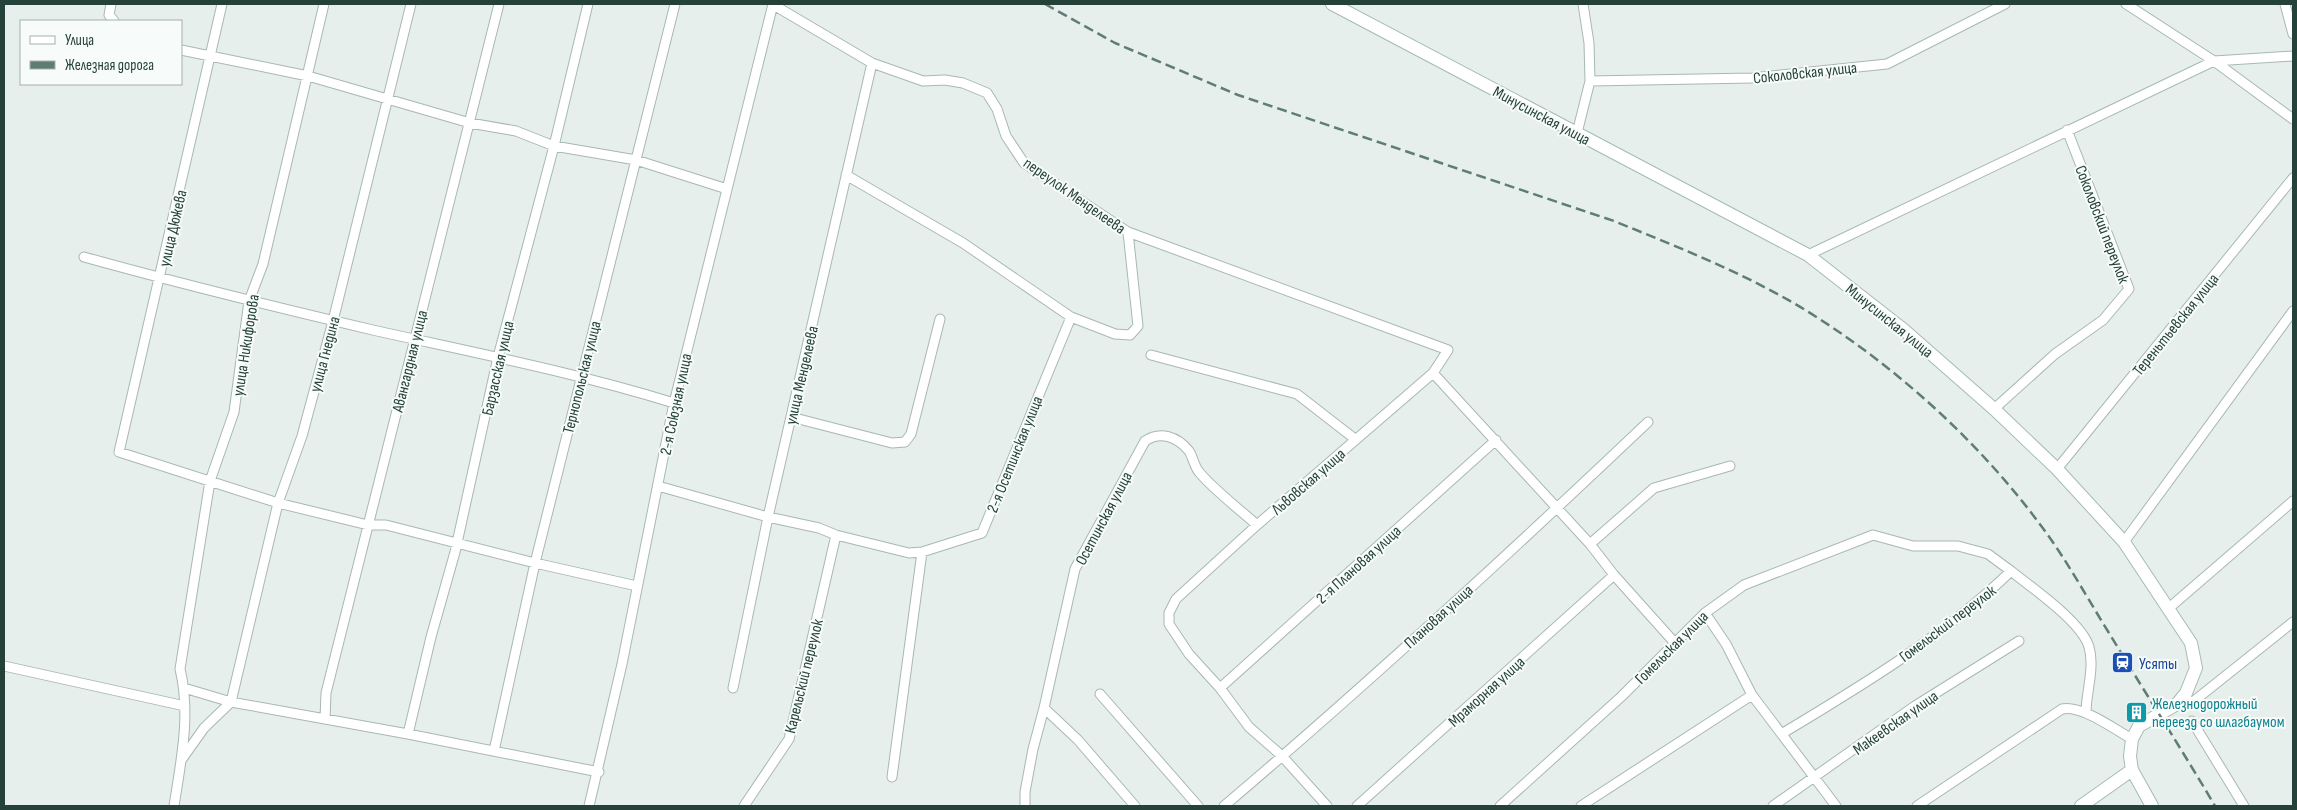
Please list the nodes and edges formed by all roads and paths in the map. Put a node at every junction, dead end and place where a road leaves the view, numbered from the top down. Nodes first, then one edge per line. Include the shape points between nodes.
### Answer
1 (111, 4) edge
2 (222, 4) edge
3 (324, 4) edge
4 (411, 4) edge
5 (500, 4) edge
6 (588, 4) edge
7 (675, 4) edge
8 (773, 4) edge
9 (1332, 4) edge
10 (1582, 4) edge
11 (2005, 4) edge
12 (2126, 4) edge
13 (2285, 4) edge
14 (113, 20) edge
15 (2293, 34) edge
16 (182, 50) edge
17 (211, 56) junction
18 (2293, 56) edge
19 (2214, 61) junction
20 (872, 63) junction
21 (308, 76) junction
22 (1590, 81) junction
23 (388, 98) junction
24 (2293, 119) edge
25 (470, 123) junction
26 (2067, 130) junction
27 (1577, 133) junction
28 (554, 146) junction
29 (636, 160) junction
30 (846, 175) junction
31 (2293, 178) edge
32 (727, 189) junction
33 (1128, 232) junction
34 (1808, 255) junction
35 (84, 257) dead end
36 (160, 278) junction
37 (249, 301) junction
38 (2293, 311) edge
39 (1071, 317) junction
40 (940, 319) dead end
41 (333, 321) junction
42 (414, 339) junction
43 (1448, 350) joint
44 (1151, 355) dead end
45 (498, 357) junction
46 (1433, 373) junction
47 (580, 377) junction
48 (674, 403) junction
49 (1994, 409) junction
50 (791, 417) junction
51 (1648, 422) dead end
52 (1355, 439) junction
53 (1496, 440) junction
54 (1730, 466) dead end
55 (2057, 469) junction
56 (210, 481) junction
57 (658, 486) junction
58 (2293, 501) edge
59 (278, 502) junction
60 (1557, 508) junction
61 (768, 517) junction
62 (368, 525) junction
63 (1257, 525) junction
64 (836, 535) junction
65 (457, 542) junction
66 (2124, 542) junction
67 (1590, 544) junction
68 (922, 552) junction
69 (535, 563) junction
70 (2011, 572) junction
71 (1614, 575) junction
72 (637, 586) junction
73 (2169, 608) junction
74 (1704, 612) junction
75 (2292, 625) edge
76 (2019, 641) dead end
77 (1674, 642) junction
78 (4, 666) edge
79 (184, 688) junction
80 (733, 688) dead end
81 (1220, 688) junction
82 (1100, 694) dead end
83 (1752, 695) junction
84 (231, 702) junction
85 (2177, 704) junction
86 (185, 706) junction
87 (1044, 708) junction
88 (2086, 713) junction
89 (325, 719) junction
90 (2192, 721) dead end
91 (1783, 733) junction
92 (408, 734) junction
93 (2132, 739) junction
94 (494, 751) junction
95 (1282, 756) junction
96 (182, 760) junction
97 (2132, 770) junction
98 (599, 772) junction
99 (892, 777) dead end
100 (1816, 778) junction
101 (174, 806) edge
102 (590, 806) edge
103 (744, 806) edge
104 (1025, 806) edge
105 (1135, 806) edge
106 (1198, 806) edge
107 (1224, 806) edge
108 (1327, 806) edge
109 (1358, 806) edge
110 (1500, 806) edge
111 (1581, 806) edge
112 (1772, 806) edge
113 (1836, 806) edge
114 (1917, 806) edge
115 (2081, 806) edge
116 (2152, 806) edge
117 (2244, 806) edge

1 - 14 street via 109,15
2 - 17 street, улица Дюжева
3 - 21 street, улица Никифорова
4 - 23 street, улица Гнедина
5 - 25 street, Авангардная улица
6 - 28 street, Барзасская улица
7 - 29 street, Тернопольская улица
8 - 20 street, переулок Менделеева
8 - 32 street, 2-я Союзная улица
9 - 27 main road, Минусинская улица
10 - 22 street via 1589,43
11 - 22 street, Соколовская улица via 1887,64 1752,78
12 - 19 street
13 - 15 street
16 - 17 street
17 - 21 street
17 - 36 street, улица Дюжева
18 - 19 street
19 - 24 street
19 - 26 street
20 - 30 street, улица Менделеева
20 - 33 street, переулок Менделеева via 923,81 954,81 987,93 997,109 1006,136 1024,163
21 - 23 street
21 - 37 street, улица Никифорова via 263,264
22 - 27 street
23 - 25 street
23 - 41 street, улица Гнедина
25 - 28 street via 516,131
25 - 42 street, Авангардная улица
26 - 34 street
26 - 49 street, Соколовский переулок via 2129,289 2103,320 2055,354
27 - 34 main road, Минусинская улица
28 - 29 street
28 - 45 street, Барзасская улица
29 - 32 street
29 - 47 street, Тернопольская улица
30 - 39 street via 963,243
30 - 50 street, улица Менделеева
31 - 55 street, Тереньтьевская улица
32 - 48 street, 2-я Союзная улица
33 - 39 street via 1138,326 1130,335 1115,334
33 - 43 street, переулок Менделеева
34 - 49 main road, Минусинская улица via 1904,330
35 - 36 street
36 - 37 street
36 - 56 street, улица Дюжева via 120,452
37 - 41 street
37 - 56 street, улица Никифорова via 234,412
38 - 66 street
39 - 68 street, 2-я Осетинская улица via 982,533
40 - 50 street via 911,434 905,442 892,443
41 - 42 street
41 - 59 street, улица Гнедина via 302,436
42 - 45 street
42 - 62 street, Авангардная улица
43 - 46 street, Львовская улица
44 - 52 street via 1297,394
45 - 47 street
45 - 65 street, Барзасская улица
46 - 52 street, Львовская улица
46 - 53 street
47 - 48 street
47 - 69 street, Тернопольская улица
48 - 57 street, 2-я Союзная улица
49 - 55 main road, Минусинская улица
50 - 61 street, улица Менделеева
51 - 60 street, Плановая улица
52 - 63 street, Львовская улица
53 - 60 street
53 - 81 street, 2-я Плановая улица
54 - 67 street via 1654,488
55 - 66 main road, Минусинская улица
56 - 59 street
56 - 79 street, улица Никифорова via 180,669
57 - 61 street
57 - 72 street, 2-я Союзная улица
58 - 73 street
59 - 62 street
59 - 84 street, улица Гнедина
60 - 67 street
60 - 95 street, Плановая улица
61 - 64 street
61 - 80 street, улица Менделеева
62 - 65 street via 386,525
62 - 89 street, Авангардная улица via 326,693
63 - 81 street, Львовская улица via 1176,599 1168,613 1169,624 1189,654
63 - 87 street, Осетинская улица via 1198,472 1189,452 1178,442 1166,435 1144,441 1075,569
64 - 68 street via 909,553
64 - 103 street, Карельский переулок via 789,739
65 - 69 street
65 - 92 street, Барзасская улица
66 - 73 main road, Минусинская улица
67 - 71 street
68 - 99 street
69 - 72 street
69 - 94 street, Тернопольская улица
70 - 74 street, Гомельская улица via 1988,554 1958,546 1913,546 1873,536 1744,585
70 - 88 street, Гомельский переулок via 2077,627 2089,647
70 - 91 street, Гомельский переулок via 1984,598 1873,679
71 - 77 street
71 - 109 street, Мраморная улица
72 - 98 street, 2-я Союзная улица
73 - 85 main road, Минусинская улица via 2191,643 2196,668 2186,694
74 - 77 street, Гомельская улица
74 - 83 street via 1726,644
75 - 85 street via 2194,702
76 - 100 street, Макеевская улица via 1915,706
77 - 110 street, Гомельская улица via 1622,696
78 - 86 street
79 - 84 street
79 - 86 street, улица Никифорова
81 - 95 street via 1249,728
82 - 106 street
83 - 91 street
83 - 111 street
84 - 89 street
84 - 96 street via 204,728
85 - 93 main road, Минусинская улица via 2140,726
86 - 96 street, улица Никифорова
87 - 104 street, Осетинская улица via 1033,749
87 - 105 street via 1078,740
88 - 93 street
88 - 114 street via 2070,707 2062,709
89 - 92 street
90 - 117 street
91 - 100 street
92 - 94 street
93 - 97 main road
94 - 98 street
95 - 107 street, Плановая улица
95 - 108 street
96 - 101 street, улица Никифорова
97 - 115 main road
97 - 116 main road
98 - 102 street, 2-я Союзная улица
100 - 112 street, Макеевская улица
100 - 113 street

